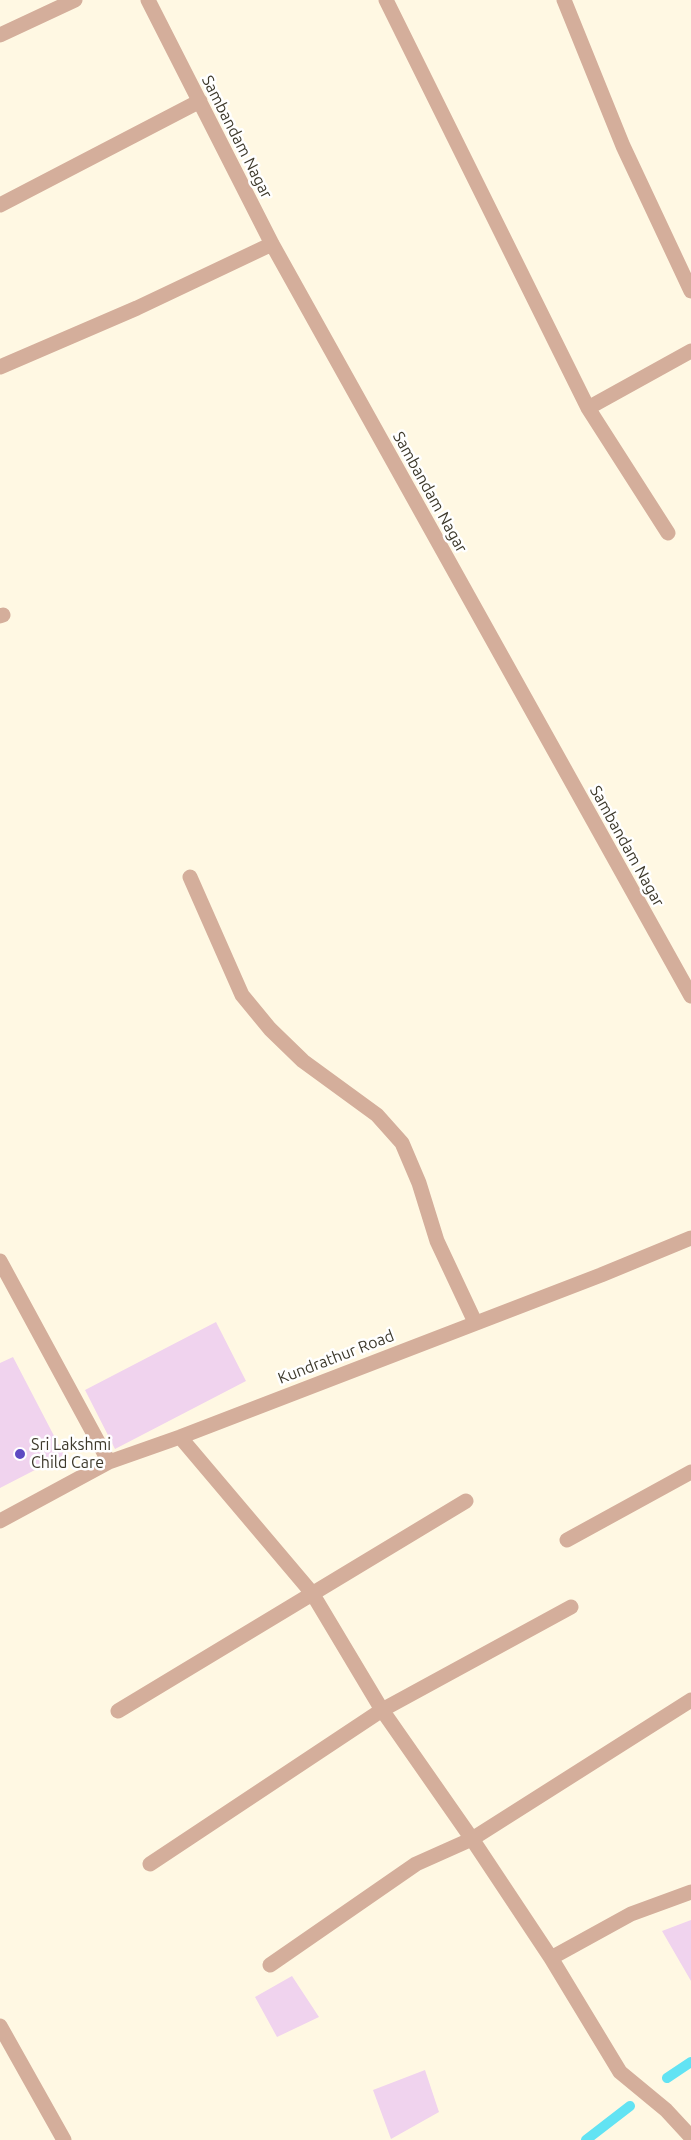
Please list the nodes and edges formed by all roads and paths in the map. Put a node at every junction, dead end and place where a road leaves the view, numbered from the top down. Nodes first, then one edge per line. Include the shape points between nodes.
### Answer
1 (74, 0) edge
2 (148, 0) edge
3 (386, 0) edge
4 (564, 0) edge
5 (0, 35) edge
6 (200, 101) junction
7 (0, 205) edge
8 (272, 244) junction
9 (691, 291) edge
10 (691, 351) edge
11 (0, 367) edge
12 (588, 408) junction
13 (668, 533) dead end
14 (190, 877) dead end
15 (691, 996) edge
16 (691, 1238) edge
17 (0, 1261) edge
18 (475, 1322) junction
19 (180, 1437) junction
20 (109, 1462) junction
21 (691, 1472) edge
22 (466, 1501) dead end
23 (0, 1520) edge
24 (567, 1540) dead end
25 (312, 1593) junction
26 (571, 1607) dead end
27 (691, 1700) edge
28 (382, 1710) junction
29 (118, 1711) dead end
30 (472, 1839) junction
31 (150, 1864) dead end
32 (691, 1892) edge
33 (551, 1958) junction
34 (270, 1965) dead end
35 (0, 2026) edge
36 (691, 2137) edge
37 (64, 2140) edge

1 - 5 street
2 - 6 street, Sambandam Nagar
3 - 12 street
4 - 9 street via 623,146
6 - 7 street
6 - 8 street, Sambandam Nagar
8 - 11 street via 137,308
8 - 15 street, Sambandam Nagar
10 - 12 street
12 - 13 street
14 - 18 street via 242,994 270,1030 303,1061 377,1115 402,1143 419,1183 437,1241
16 - 18 street, Kundrathur Road
17 - 20 street
18 - 19 street, Kundrathur Road
19 - 20 street, Kundrathur Road
19 - 25 street
20 - 23 street, Kundrathur Road
21 - 24 street
22 - 25 street
25 - 28 street
25 - 29 street
26 - 28 street
27 - 30 street
28 - 30 street
28 - 31 street
30 - 33 street
30 - 34 street via 416,1864
32 - 33 street via 632,1914
33 - 36 street via 620,2072 666,2110
35 - 37 street

